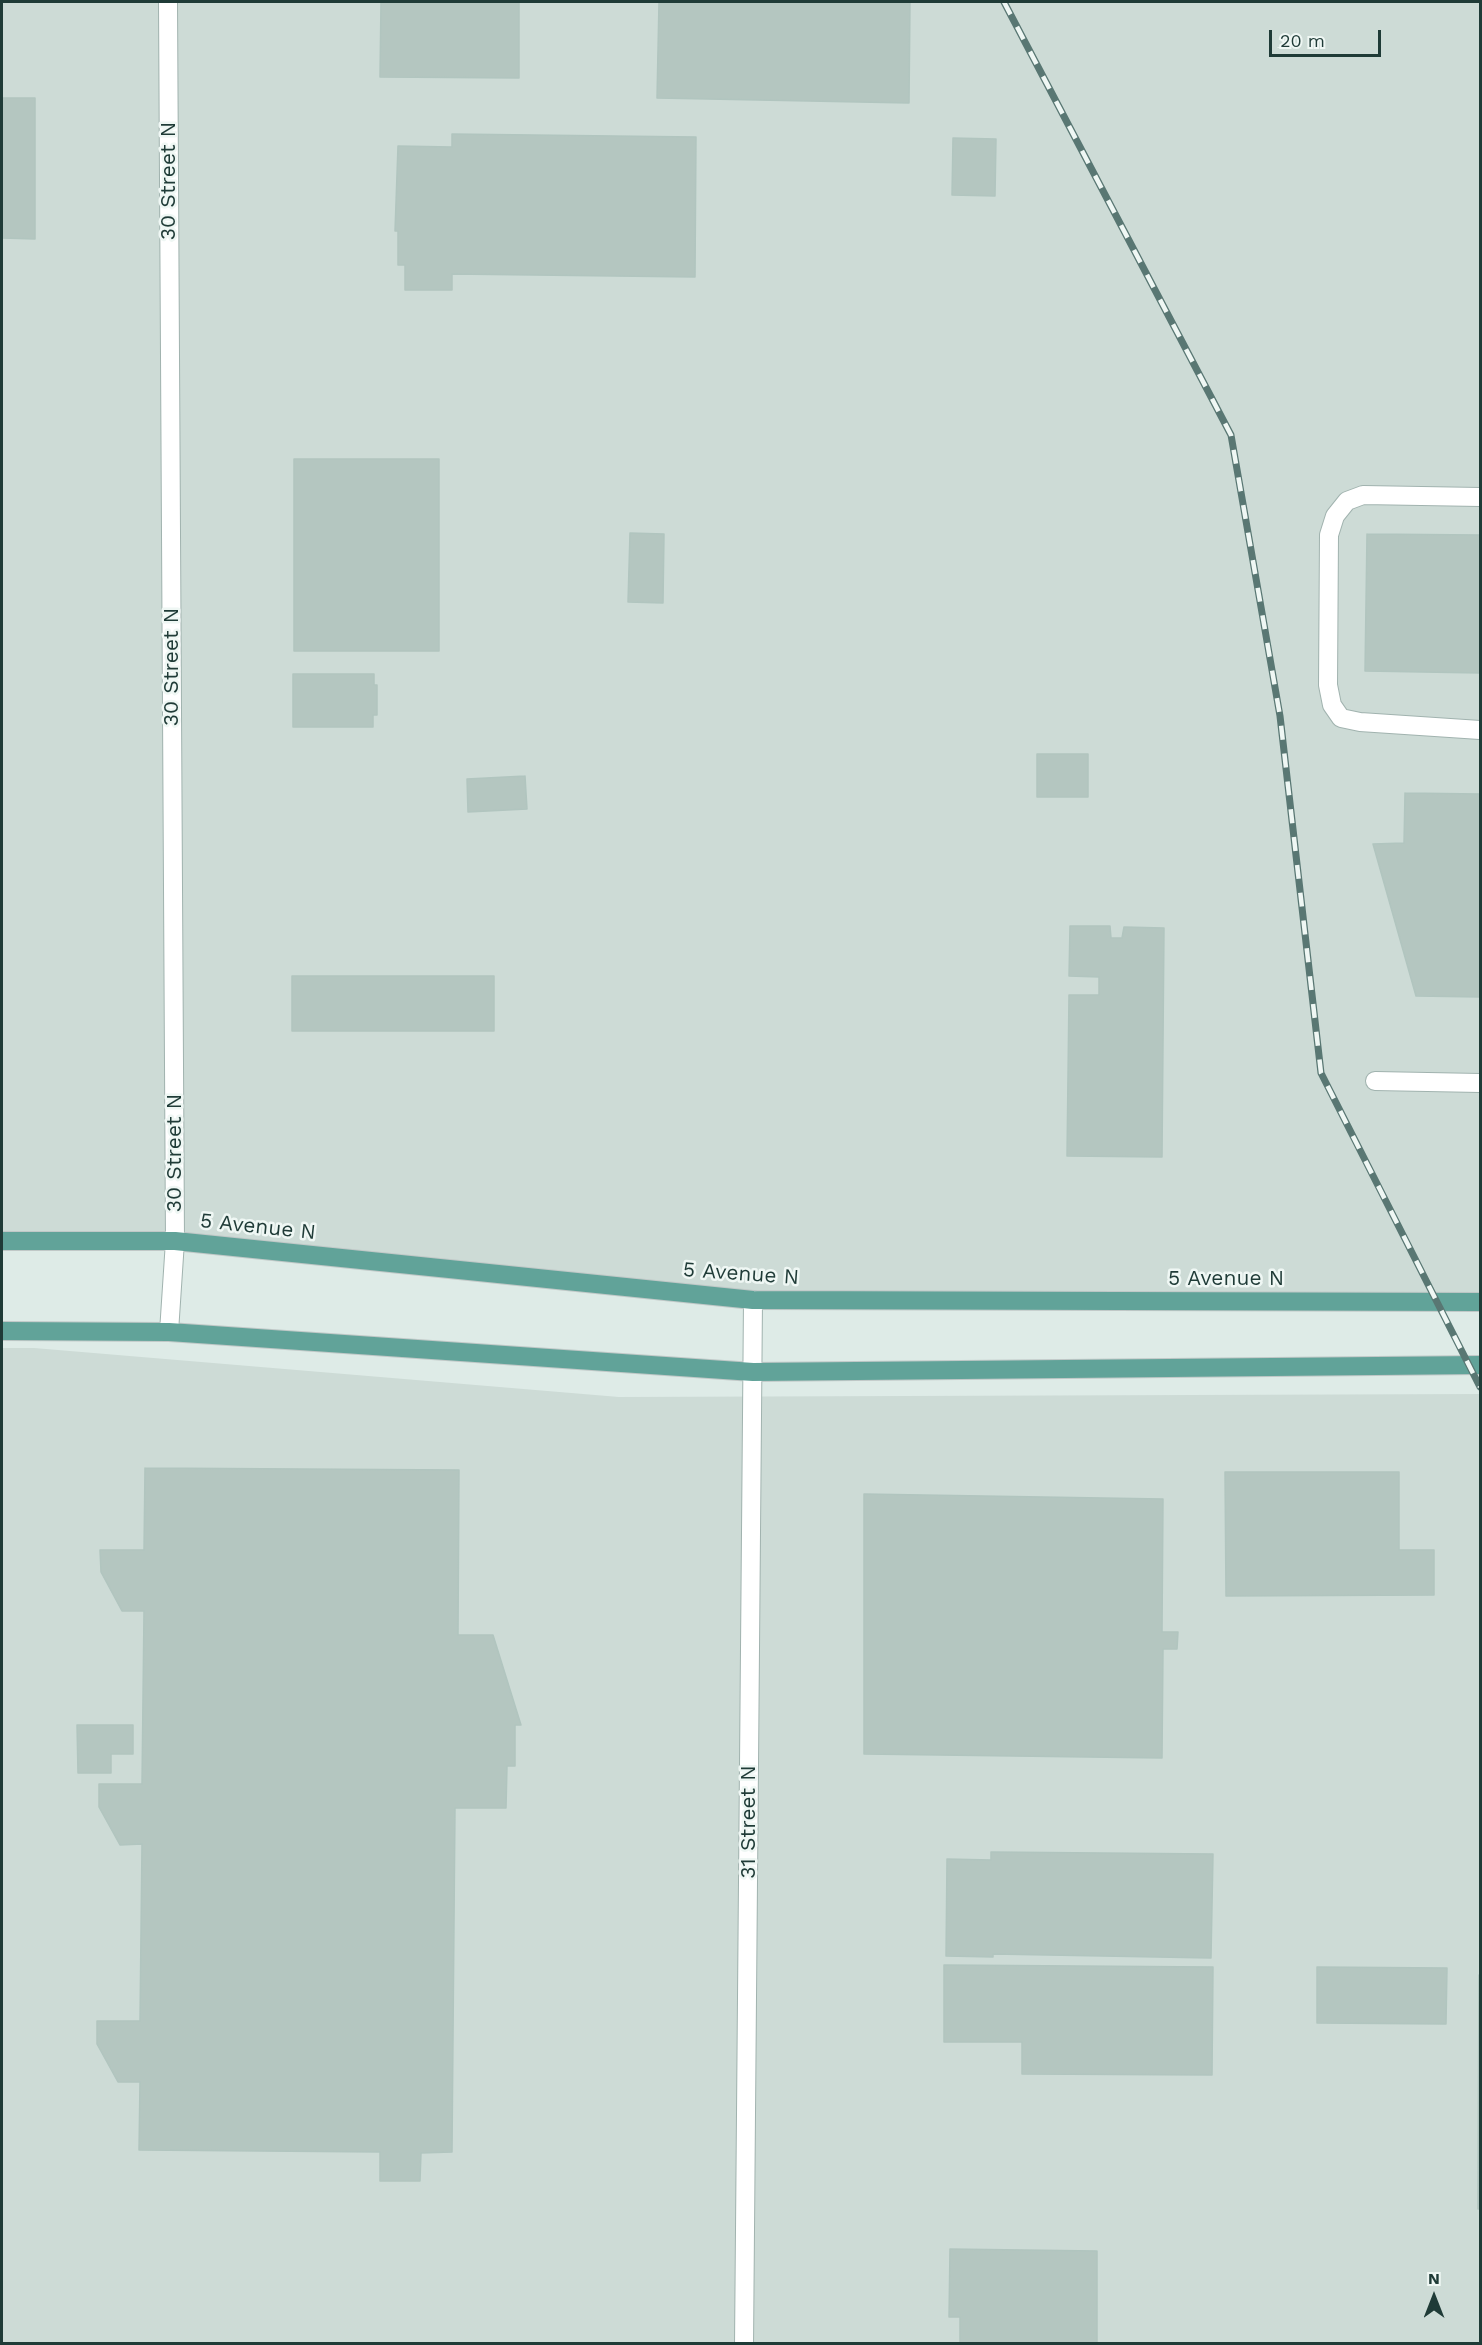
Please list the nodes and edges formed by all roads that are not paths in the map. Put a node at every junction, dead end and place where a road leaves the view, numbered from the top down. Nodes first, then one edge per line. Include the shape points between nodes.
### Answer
1 (168, 2) edge
2 (1480, 497) edge
3 (1480, 730) edge
4 (1375, 1081) dead end
5 (1480, 1083) edge
6 (2, 1241) edge
7 (176, 1241) junction
8 (753, 1300) junction
9 (1480, 1302) edge
10 (2, 1330) edge
11 (168, 1332) junction
12 (1480, 1365) edge
13 (753, 1372) junction
14 (744, 2343) edge

1 - 7 street, 30 Street N
2 - 3 street via 1363,495 1347,501 1335,516 1329,535 1328,662 1332,705 1341,718
4 - 5 street
6 - 7 main road, 5 Avenue N
7 - 8 main road, 5 Avenue N
7 - 11 street, 30 Street N
8 - 9 main road, 5 Avenue N
8 - 13 street, 31 Street N
10 - 11 main road
11 - 13 main road
12 - 13 main road
13 - 14 street, 31 Street N

